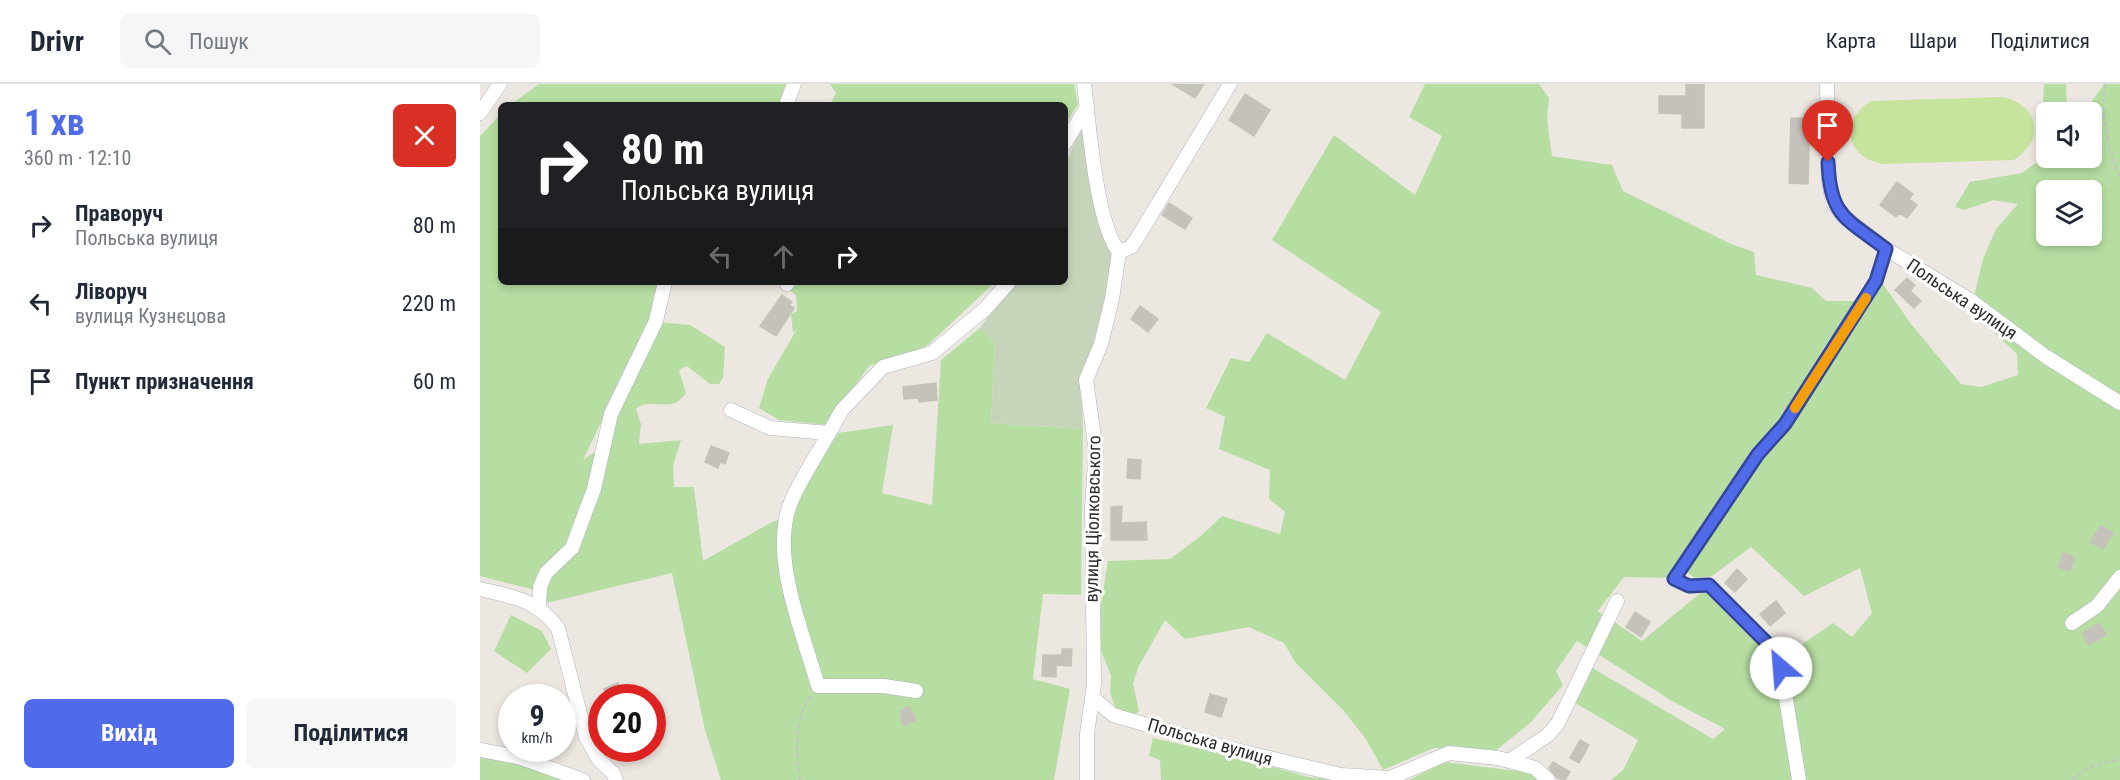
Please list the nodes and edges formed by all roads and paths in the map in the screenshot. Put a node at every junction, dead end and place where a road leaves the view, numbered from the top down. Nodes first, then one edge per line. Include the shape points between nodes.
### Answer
1 (500, 84) edge
2 (794, 84) edge
3 (1084, 84) edge
4 (1230, 84) edge
5 (1827, 84) edge
6 (2105, 84) edge
7 (787, 102) edge
8 (1087, 107) junction
9 (480, 113) edge
10 (1068, 138) edge
11 (2120, 178) edge
12 (1886, 249) junction
13 (1119, 252) junction
14 (664, 285) edge
15 (1006, 285) edge
16 (2120, 403) edge
17 (731, 410) dead end
18 (829, 433) junction
19 (2120, 577) edge
20 (480, 589) edge
21 (1617, 601) dead end
22 (539, 607) junction
23 (2072, 624) dead end
24 (818, 686) junction
25 (916, 691) dead end
26 (1092, 697) junction
27 (480, 750) edge
28 (2120, 759) edge
29 (1509, 761) junction
30 (583, 780) edge
31 (616, 780) edge
32 (800, 780) edge
33 (1087, 780) edge
34 (1548, 780) edge
35 (1799, 780) edge
36 (2072, 780) edge

1 - 9 street
2 - 7 street
3 - 8 street
4 - 13 street via 1136,240
5 - 12 street via 1833,203 1844,217
6 - 11 path via 2102,103
8 - 10 street
8 - 13 street via 1106,226
12 - 16 street, Польська вулиця via 1973,302 2045,357
12 - 35 street, Польська вулиця via 1876,281 1785,424 1758,454 1674,579 1689,586 1709,585 1779,655
13 - 26 street, вулиця Ціолковського via 1107,322 1086,380 1096,451 1092,507
14 - 22 street via 656,321 611,414 594,489 572,548 546,573 540,587
15 - 18 street via 985,309 932,353 883,367 842,410
17 - 18 street via 770,428
18 - 24 street via 791,502 783,546 785,567
19 - 23 street via 2097,606
20 - 22 street
21 - 29 street via 1558,723 1548,735
22 - 31 street via 558,627 586,737
24 - 25 street via 884,686
24 - 32 path via 800,710 796,758
26 - 29 street, Польська вулиця via 1113,715 1341,775 1390,778 1449,753
26 - 33 street, вулиця Ціолковського via 1086,734
27 - 30 street via 518,756
28 - 36 path via 2089,767
29 - 34 street, Польська вулиця via 1535,768

